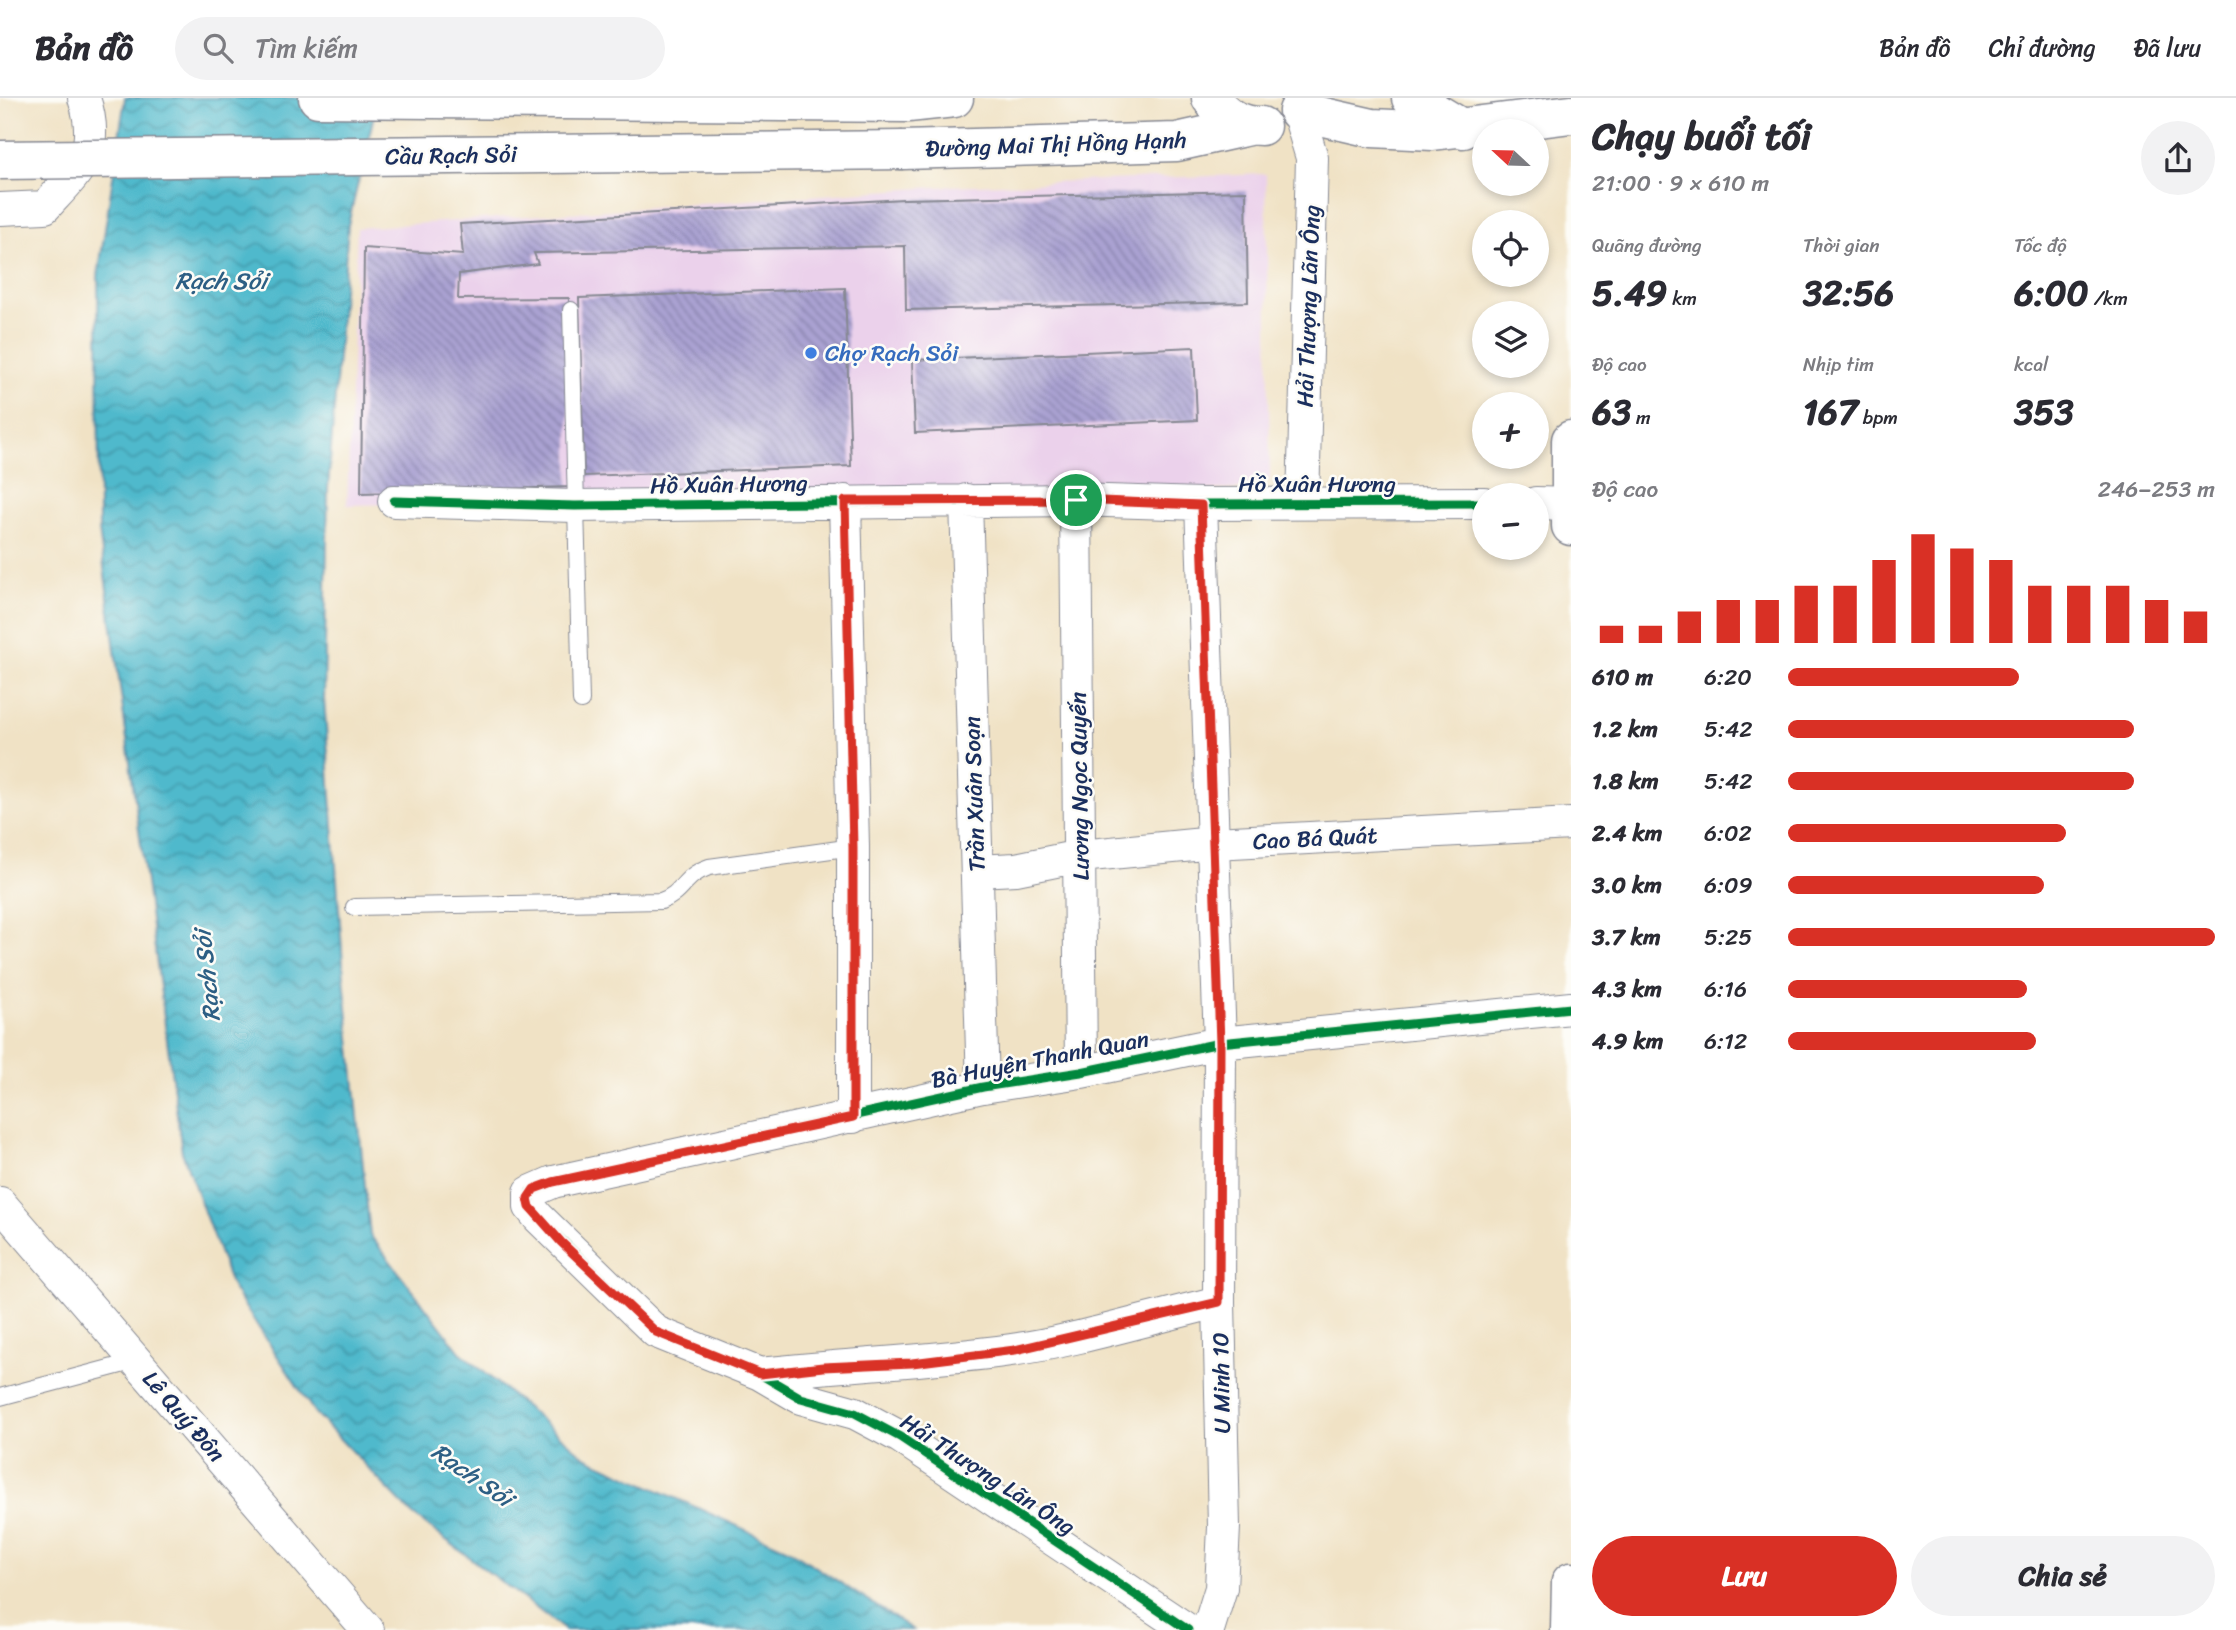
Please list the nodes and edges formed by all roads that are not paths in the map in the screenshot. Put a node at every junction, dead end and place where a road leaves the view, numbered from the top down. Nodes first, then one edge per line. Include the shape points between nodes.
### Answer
1 (84, 98) edge
2 (318, 98) edge
3 (954, 98) edge
4 (1211, 98) edge
5 (1411, 98) edge
6 (1302, 104) edge
7 (1571, 114) edge
8 (1249, 126) junction
9 (1462, 129) junction
10 (903, 150) joint
11 (0, 160) edge
12 (0, 209) edge
13 (571, 310) dead end
14 (1571, 440) edge
15 (966, 500) junction
16 (1076, 500) junction
17 (394, 501) dead end
18 (845, 501) junction
19 (1303, 503) junction
20 (1472, 503) edge
21 (1549, 503) edge
22 (1570, 503) edge
23 (1201, 505) junction
24 (575, 506) junction
25 (1571, 526) edge
26 (581, 701) dead end
27 (1571, 824) edge
28 (1214, 843) junction
29 (853, 847) junction
30 (1080, 856) junction
31 (976, 871) junction
32 (355, 907) dead end
33 (1571, 1008) edge
34 (1220, 1043) junction
35 (1081, 1072) junction
36 (983, 1087) junction
37 (853, 1117) junction
38 (528, 1198) joint
39 (0, 1203) edge
40 (1219, 1302) junction
41 (136, 1361) junction
42 (760, 1374) junction
43 (0, 1397) edge
44 (1571, 1582) edge
45 (368, 1630) edge
46 (1188, 1630) edge
47 (1208, 1630) edge
48 (1570, 1630) edge

1 - 12 street via 92,145 76,174 45,207
2 - 3 main road, Đường Mai Thị Hồng Hạnh via 908,103
4 - 8 main road via 1225,114
5 - 9 main road
6 - 8 main road, Đường Mai Thị Hồng Hạnh via 1283,121
6 - 9 main road via 1372,128
6 - 19 street, Hải Thượng Lãn Ông via 1312,158
7 - 9 main road
8 - 10 main road, Đường Mai Thị Hồng Hạnh via 1177,142
10 - 11 main road, Cầu Rạch Sỏi, bridge
13 - 24 lane
14 - 22 main road
15 - 16 street, Hồ Xuân Hương
15 - 18 street, Hồ Xuân Hương
15 - 31 street, Trần Xuân Soạn
16 - 23 street, Hồ Xuân Hương
16 - 30 street, Lương Ngọc Quyến
17 - 24 street, Hồ Xuân Hương
18 - 24 street, Hồ Xuân Hương
18 - 29 street
19 - 20 street, Hồ Xuân Hương
19 - 23 street, Hồ Xuân Hương
21 - 22 street
22 - 25 main road
23 - 28 street, U Minh 10
24 - 26 lane
27 - 28 street, Cao Bá Quát
28 - 30 street, Cao Bá Quát
28 - 34 street, U Minh 10
29 - 32 lane via 709,867 692,873 676,894 661,901
29 - 37 street
30 - 31 street, Cao Bá Quát via 1016,869
30 - 35 street, Lương Ngọc Quyến
31 - 36 street, Trần Xuân Soạn
33 - 34 street, Bà Huyện Thanh Quan
34 - 35 street, Bà Huyện Thanh Quan
34 - 40 street, U Minh 10
35 - 36 street, Bà Huyện Thanh Quan
36 - 37 street, Bà Huyện Thanh Quan
37 - 38 street, Bà Huyện Thanh Quan via 553,1182 534,1189
38 - 42 street, Hải Thượng Lãn Ông via 530,1207 561,1242 656,1332
39 - 41 street, Lê Quý Đôn
40 - 42 street via 1015,1350
40 - 47 street, U Minh 10 via 1224,1527 1220,1588
41 - 43 lane
41 - 45 street, Lê Quý Đôn
42 - 46 street, Hải Thượng Lãn Ông via 801,1398 855,1413 900,1437
44 - 48 main road

